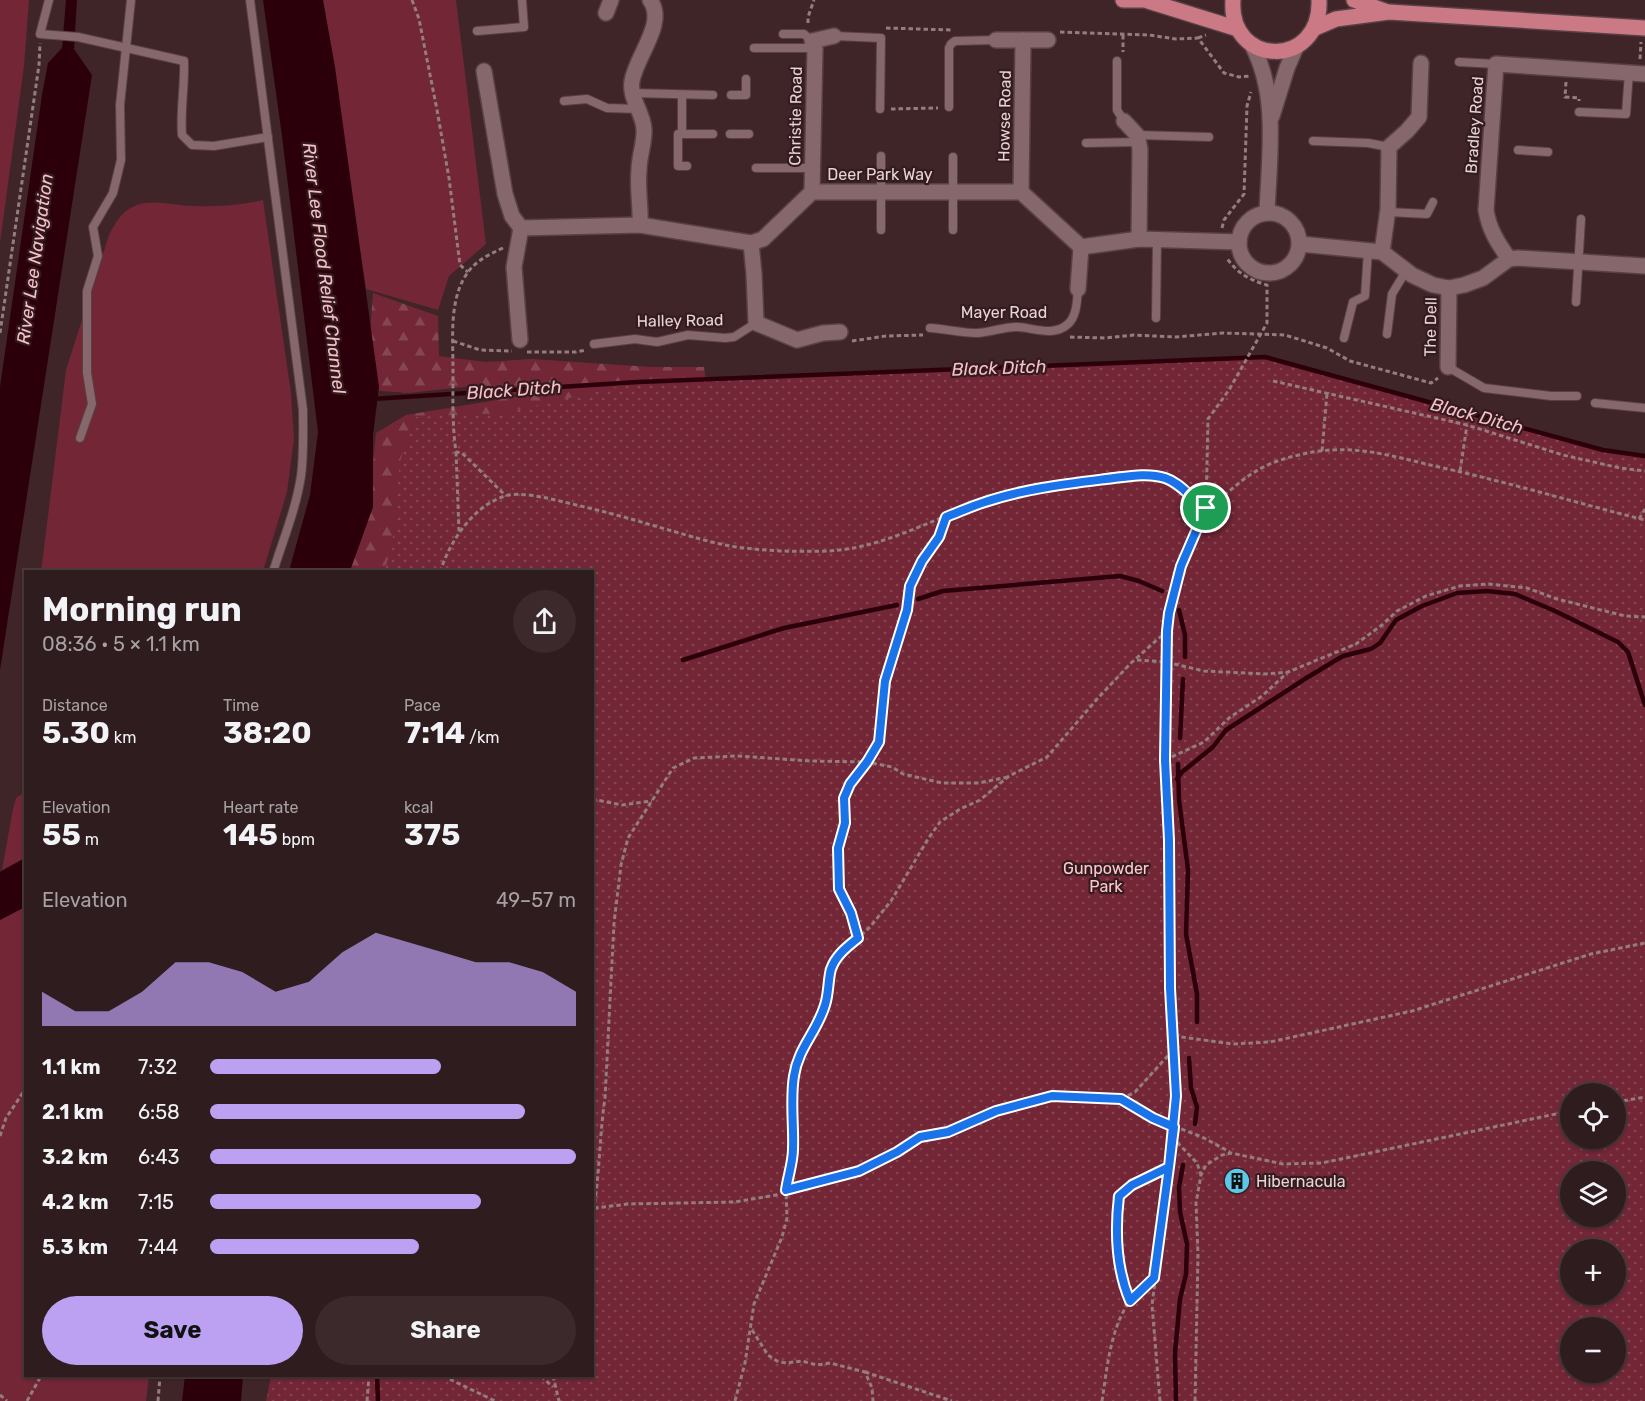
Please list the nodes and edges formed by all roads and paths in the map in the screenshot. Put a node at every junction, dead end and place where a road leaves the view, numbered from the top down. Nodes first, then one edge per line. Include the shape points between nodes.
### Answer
1 (49, 0) edge
2 (131, 0) edge
3 (250, 0) edge
4 (412, 0) edge
5 (522, 0) edge
6 (650, 0) edge
7 (814, 0) edge
8 (1123, 0) edge
9 (1233, 0) edge
10 (1319, 0) edge
11 (1354, 0) edge
12 (1152, 1) edge
13 (1389, 12) junction
14 (808, 25) dead end
15 (1315, 28) junction
16 (1238, 29) junction
17 (477, 31) dead end
18 (43, 34) junction
19 (783, 34) dead end
20 (1643, 34) edge
21 (834, 36) joint
22 (996, 40) joint
23 (1023, 40) junction
24 (1048, 40) dead end
25 (813, 44) junction
26 (1252, 45) junction
27 (1296, 47) junction
28 (754, 48) dead end
29 (126, 49) junction
30 (1117, 61) dead end
31 (1459, 62) dead end
32 (1421, 63) dead end
33 (1496, 64) junction
34 (1568, 68) junction
35 (484, 71) dead end
36 (1638, 73) edge
37 (746, 79) dead end
38 (1253, 86) dead end
39 (631, 93) junction
40 (682, 95) junction
41 (713, 95) dead end
42 (731, 95) dead end
43 (564, 101) dead end
44 (949, 107) joint
45 (639, 109) junction
46 (880, 109) joint
47 (1579, 112) joint
48 (1271, 119) junction
49 (1124, 121) joint
50 (682, 134) junction
51 (713, 134) dead end
52 (730, 134) dead end
53 (749, 135) dead end
54 (268, 136) junction
55 (1209, 136) dead end
56 (1138, 138) junction
57 (1313, 141) dead end
58 (1086, 143) dead end
59 (1389, 147) junction
60 (1518, 150) dead end
61 (1548, 152) dead end
62 (881, 156) dead end
63 (953, 157) dead end
64 (687, 166) dead end
65 (756, 168) dead end
66 (813, 168) junction
67 (881, 191) junction
68 (953, 191) junction
69 (812, 192) junction
70 (1021, 192) junction
71 (1433, 202) dead end
72 (1388, 212) junction
73 (1267, 213) junction
74 (1581, 219) dead end
75 (640, 225) junction
76 (521, 228) junction
77 (881, 230) dead end
78 (953, 230) dead end
79 (1221, 232) dead end
80 (1139, 239) junction
81 (1157, 240) junction
82 (1239, 242) junction
83 (751, 243) junction
84 (1300, 244) junction
85 (1081, 247) junction
86 (516, 250) junction
87 (1221, 250) dead end
88 (1375, 251) junction
89 (1509, 259) junction
90 (1579, 261) junction
91 (1645, 266) edge
92 (1406, 271) junction
93 (468, 272) junction
94 (1449, 288) junction
95 (1078, 289) joint
96 (1576, 302) dead end
97 (1156, 318) dead end
98 (756, 322) junction
99 (930, 328) dead end
100 (0, 333) edge
101 (1261, 334) junction
102 (1388, 334) dead end
103 (924, 335) dead end
104 (842, 336) joint
105 (1061, 337) dead end
106 (1344, 338) dead end
107 (453, 341) junction
108 (593, 346) joint
109 (519, 348) junction
110 (1447, 372) junction
111 (1273, 381) dead end
112 (1327, 394) junction
113 (1577, 396) dead end
114 (1595, 403) dead end
115 (1645, 408) edge
116 (1467, 425) junction
117 (80, 438) dead end
118 (1322, 451) junction
119 (456, 452) junction
120 (1460, 471) junction
121 (1645, 471) edge
122 (506, 496) junction
123 (1206, 508) junction
124 (1645, 509) edge
125 (946, 517) junction
126 (1639, 519) junction
127 (1645, 520) edge
128 (459, 533) junction
129 (274, 570) edge
130 (441, 570) edge
131 (1645, 617) edge
132 (1167, 631) junction
133 (1137, 660) junction
134 (1166, 662) junction
135 (1288, 672) junction
136 (1165, 760) junction
137 (867, 762) junction
138 (1009, 776) junction
139 (594, 799) edge
140 (652, 801) junction
141 (858, 938) junction
142 (1645, 943) edge
143 (1174, 1036) junction
144 (1174, 1049) junction
145 (24, 1091) edge
146 (1645, 1097) edge
147 (1121, 1099) junction
148 (1626, 1100) edge
149 (1560, 1113) edge
150 (1174, 1127) junction
151 (0, 1136) edge
152 (1172, 1137) junction
153 (1231, 1153) junction
154 (1169, 1167) junction
155 (1201, 1175) junction
156 (786, 1190) junction
157 (594, 1199) edge
158 (594, 1208) edge
159 (1154, 1278) junction
160 (1130, 1301) junction
161 (751, 1328) junction
162 (865, 1372) junction
163 (40, 1377) edge
164 (160, 1377) edge
165 (369, 1377) edge
166 (445, 1377) edge
167 (542, 1377) edge
168 (553, 1377) edge
169 (554, 1388) junction
170 (0, 1395) edge
171 (7, 1401) edge
172 (27, 1401) edge
173 (158, 1401) edge
174 (367, 1401) edge
175 (495, 1401) edge
176 (559, 1401) edge
177 (735, 1401) edge
178 (873, 1401) edge
179 (952, 1401) edge
180 (1102, 1401) edge
181 (1160, 1401) edge
182 (1195, 1401) edge

1 - 18 lane
2 - 29 lane
3 - 54 lane
4 - 93 path via 437,110 460,265
5 - 17 lane via 524,27
6 - 39 street via 655,6 656,21 635,69
7 - 14 path
8 - 12 main road
9 - 16 main road via 1232,12
10 - 15 main road
11 - 13 main road
12 - 16 main road
13 - 15 main road via 1336,19
13 - 20 main road
15 - 27 main road
16 - 26 main road
18 - 29 lane via 78,37
18 - 100 path
19 - 25 lane via 804,34
20 - 36 path
21 - 25 street
21 - 46 lane via 881,38
22 - 23 street
22 - 44 lane via 955,41 948,48
23 - 24 street
23 - 70 street, Howse Road
25 - 28 lane
25 - 66 street, Christie Road
26 - 27 main road via 1278,52
26 - 48 street via 1261,63
27 - 48 street
29 - 54 lane via 184,61 182,135 192,145 214,146
29 - 117 lane via 120,105 121,160 113,194 93,227 98,256 87,291 87,373 92,404
30 - 49 lane via 1117,110
31 - 33 lane
32 - 59 street via 1419,117
33 - 34 street, Bradley Road
33 - 89 street, Bradley Road via 1494,148 1486,210 1495,239
34 - 36 street, Bradley Road
34 - 47 path via 1565,97 1580,98
35 - 76 street via 505,194 512,216
36 - 47 lane via 1626,114
37 - 42 lane via 746,95
38 - 79 path via 1247,106 1244,194 1224,220
39 - 40 lane
39 - 45 street
40 - 41 lane
40 - 50 lane
43 - 45 lane via 586,99 607,108
44 - 46 path
45 - 75 street via 644,130 638,171
48 - 73 street
49 - 56 street
50 - 51 lane
50 - 64 lane via 678,134 678,166
52 - 53 lane
54 - 129 lane via 300,380 303,447 301,477
55 - 56 lane
56 - 58 lane
56 - 80 street
57 - 59 lane
59 - 72 street
60 - 61 lane
62 - 67 lane
63 - 68 lane
65 - 66 lane
66 - 69 street, Christie Road
67 - 68 street, Deer Park Way
67 - 69 street, Deer Park Way
67 - 77 lane
68 - 70 street, Deer Park Way
68 - 78 lane
69 - 83 street, Deer Park Way via 763,239
70 - 85 street
71 - 72 lane via 1427,214
72 - 88 street
73 - 82 street via 1247,222
73 - 84 street via 1290,221
74 - 90 lane
75 - 76 street
75 - 83 street
76 - 86 street
80 - 81 street
80 - 85 street
81 - 82 street
81 - 97 lane
82 - 84 street via 1247,264 1268,273 1290,265
83 - 98 street
84 - 88 street
85 - 95 street, Mayer Road
86 - 93 path via 503,248 479,260
86 - 109 street
87 - 101 path via 1240,273 1267,285 1267,323
88 - 92 street
88 - 106 lane via 1365,296 1353,303
89 - 90 street
89 - 94 street via 1483,278
90 - 91 street
90 - 96 lane
92 - 94 street via 1433,285
92 - 102 lane via 1392,294
93 - 107 path via 458,294
94 - 110 street, The Dell
95 - 99 lane, Mayer Road via 1072,318 1067,325 1050,332 1018,327 973,333
98 - 104 street via 797,340
98 - 108 lane, Halley Road via 734,337 688,335 657,342 634,339
101 - 105 path
101 - 110 path via 1285,335 1327,348 1350,361 1420,380 1431,382
101 - 123 path via 1208,419
103 - 104 path
107 - 109 path via 480,350
107 - 119 path
108 - 109 path via 576,352
110 - 113 lane via 1484,388
111 - 112 path
112 - 116 path
112 - 118 path
114 - 115 lane
116 - 120 path
116 - 121 path via 1563,455
118 - 120 path via 1358,449
118 - 123 path via 1294,456 1254,472
119 - 122 path via 462,453
119 - 128 path
120 - 126 path
122 - 125 path via 547,498 734,546 796,552 868,544
122 - 128 path via 482,508
123 - 125 path via 1176,483 1140,475 1025,492
123 - 132 path via 1181,566
124 - 126 path
125 - 137 path via 939,537 910,586 907,610 885,681 879,742
126 - 127 path
128 - 130 path
131 - 135 path via 1625,616 1527,588 1460,586 1426,596 1397,611 1356,644
132 - 133 path
132 - 134 path
133 - 134 path
133 - 138 path via 1047,757
134 - 135 path via 1204,671
134 - 136 path
135 - 136 path via 1204,742
136 - 143 path
137 - 138 path via 942,783 979,783
137 - 140 path via 694,758 673,768
137 - 141 path via 844,798 845,823 838,848 839,889
138 - 141 path via 980,800 940,822 891,901
139 - 140 path via 622,805
140 - 157 path via 628,838 621,865
141 - 156 path via 841,953 831,970 825,1007 799,1053 794,1075 793,1152
142 - 143 path via 1591,954 1412,1011 1270,1042 1233,1044
143 - 144 path
144 - 147 path via 1135,1092
144 - 150 path
145 - 151 path via 6,1118
146 - 148 path
147 - 150 path
147 - 156 path via 1052,1096 1024,1103 948,1132 920,1137 859,1171
149 - 153 path via 1322,1163 1283,1164
150 - 152 path
150 - 153 path
152 - 154 path
152 - 155 path via 1197,1163
153 - 155 path via 1206,1165
154 - 159 path
154 - 160 path via 1119,1196 1116,1224 1123,1284
155 - 182 path via 1196,1203
156 - 158 path via 735,1202
156 - 161 path via 787,1218 782,1238 754,1304
159 - 160 path
159 - 181 path via 1152,1305
160 - 180 path via 1109,1355
161 - 162 path via 777,1362 830,1363
161 - 177 path
162 - 178 path
162 - 179 path
163 - 172 path
164 - 173 path
165 - 174 path
166 - 175 path
167 - 169 path
168 - 169 path
169 - 176 path
170 - 171 path

